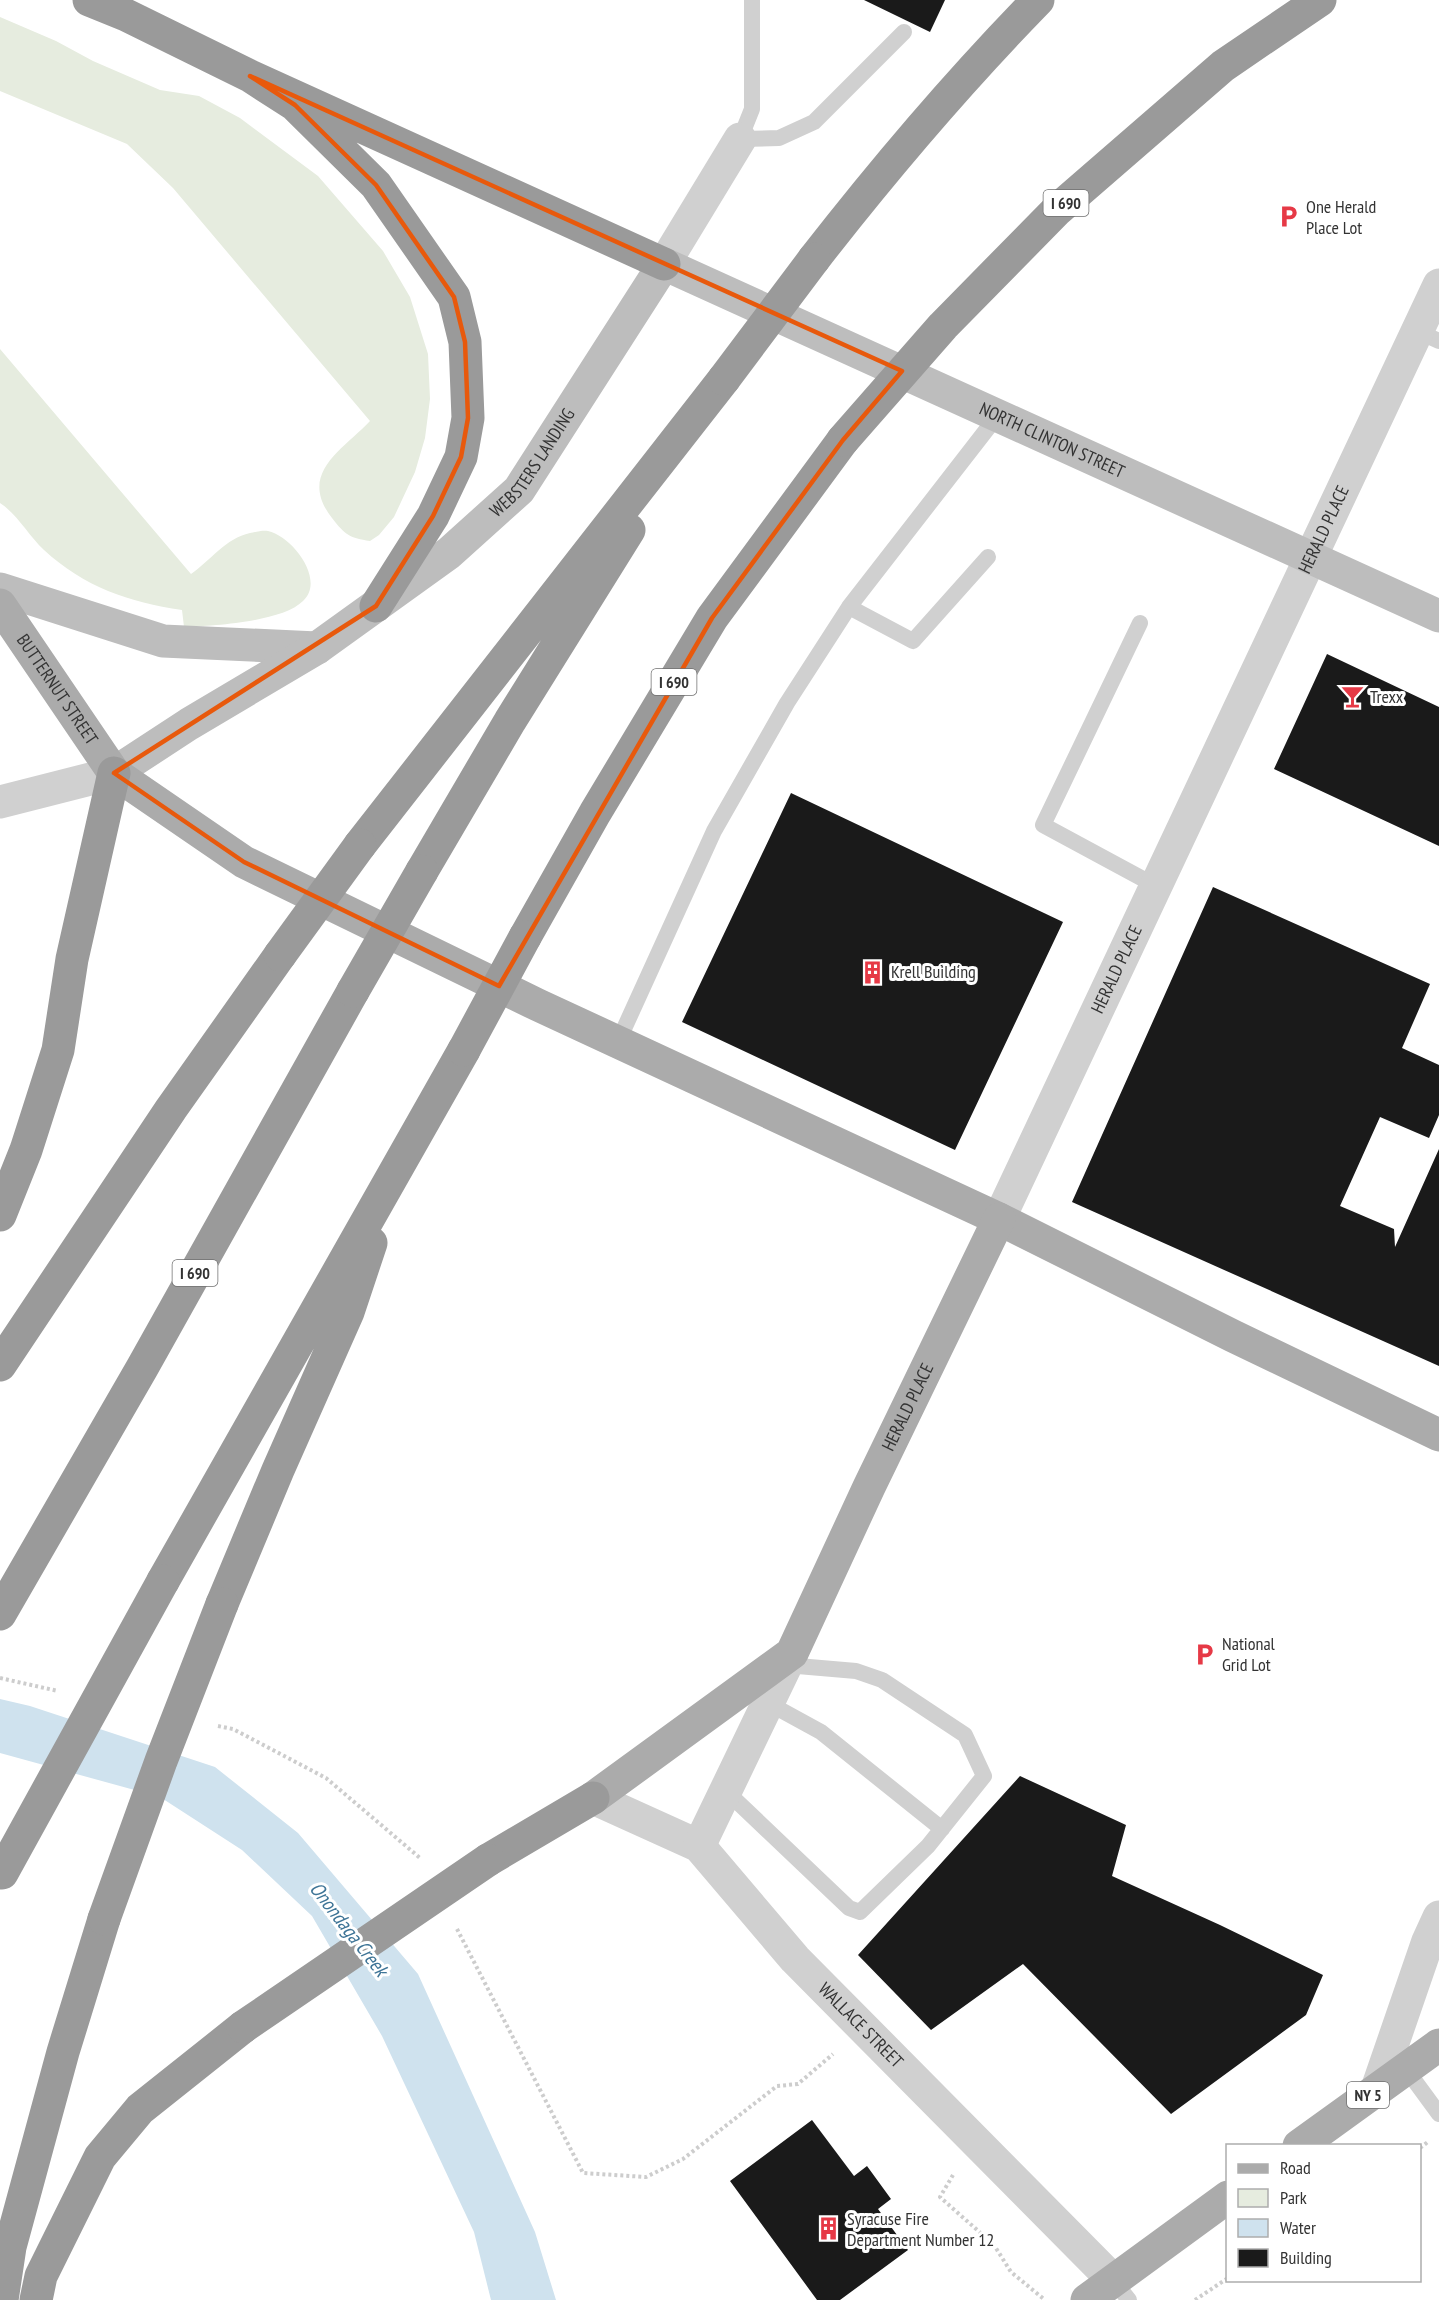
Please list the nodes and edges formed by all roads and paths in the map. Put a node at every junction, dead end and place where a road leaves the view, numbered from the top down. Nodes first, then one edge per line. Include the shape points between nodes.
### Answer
1 (89, 0) edge
2 (752, 0) edge
3 (1038, 0) edge
4 (1320, 0) edge
5 (904, 32) dead end
6 (250, 76) junction
7 (740, 139) junction
8 (664, 264) junction
9 (1439, 285) edge
10 (1428, 336) edge
11 (724, 378) junction
12 (998, 415) junction
13 (988, 557) dead end
14 (1311, 557) junction
15 (0, 589) edge
16 (0, 605) edge
17 (376, 606) junction
18 (849, 607) junction
19 (1439, 616) edge
20 (1140, 623) dead end
21 (317, 648) junction
22 (114, 773) junction
23 (0, 802) edge
24 (1156, 886) junction
25 (618, 1042) junction
26 (395, 1170) junction
27 (0, 1215) edge
28 (999, 1219) junction
29 (0, 1365) edge
30 (1439, 1435) edge
31 (0, 1614) edge
32 (789, 1659) junction
33 (768, 1703) junction
34 (726, 1791) junction
35 (593, 1798) junction
36 (942, 1829) junction
37 (699, 1846) junction
38 (1, 1874) edge
39 (1439, 1917) edge
40 (1439, 2045) edge
41 (834, 2054) dead end
42 (842, 2062) dead end
43 (1406, 2069) junction
44 (1377, 2089) junction
45 (1439, 2114) edge
46 (1300, 2144) edge
47 (954, 2173) dead end
48 (1226, 2198) edge
49 (1226, 2279) edge
50 (1121, 2290) edge
51 (2, 2300) edge
52 (36, 2300) edge
53 (1045, 2300) edge
54 (1087, 2300) edge
55 (1195, 2300) edge

1 - 6 highway
2 - 7 lane, WEBSTERS LANDING via 752,109
3 - 11 highway, I 690, bridge via 991,47 877,178
4 - 26 highway, I 690, bridge via 1223,66 1057,210 943,326 843,440 712,618 595,813
5 - 7 lane via 814,122 779,138
6 - 8 highway
6 - 17 highway via 295,105 376,185 454,297 465,342 468,418 461,457 433,516
7 - 8 street, WEBSTERS LANDING
8 - 12 street, NORTH CLINTON STREET
8 - 17 street, WEBSTERS LANDING via 519,490 449,554
9 - 10 street, HERALD PLACE
10 - 14 street, HERALD PLACE
11 - 29 highway, bridge via 360,844 171,1109
11 - 31 highway, I 690, bridge via 510,721 422,871
12 - 14 street, NORTH CLINTON STREET
12 - 18 lane
13 - 18 lane via 913,641
14 - 19 street, NORTH CLINTON STREET
14 - 24 street, HERALD PLACE
15 - 21 street via 163,641
16 - 22 main road, BUTTERNUT STREET
17 - 21 street, WEBSTERS LANDING
18 - 25 lane via 787,702 714,831
20 - 24 lane via 1043,825
21 - 22 street, WEBSTERS LANDING
22 - 23 street
22 - 25 main road via 244,862
22 - 27 highway via 72,959 58,1050
24 - 28 street, HERALD PLACE
25 - 28 main road
26 - 38 highway, I 690, bridge
26 - 51 highway, bridge via 348,1312 222,1604 104,1919 10,2247
28 - 30 main road
28 - 32 main road, HERALD PLACE
32 - 33 street, HERALD PLACE
32 - 35 main road, HERALD PLACE
32 - 36 lane via 856,1671 882,1680 965,1735 984,1776
33 - 34 street, HERALD PLACE
33 - 36 lane via 821,1732
34 - 36 lane via 849,1908 860,1912
34 - 37 street, HERALD PLACE
35 - 37 street, WALLACE STREET
35 - 52 highway, bridge via 488,1860 243,2027 140,2109 100,2157 41,2276
37 - 50 street, WALLACE STREET via 795,1959
39 - 44 street
40 - 43 main road, NY 5
41 - 42 path
43 - 44 main road, NY 5
43 - 45 lane
44 - 46 main road, NY 5
47 - 53 path via 940,2197 994,2245 1011,2272
48 - 50 main road
49 - 55 path
50 - 54 main road

